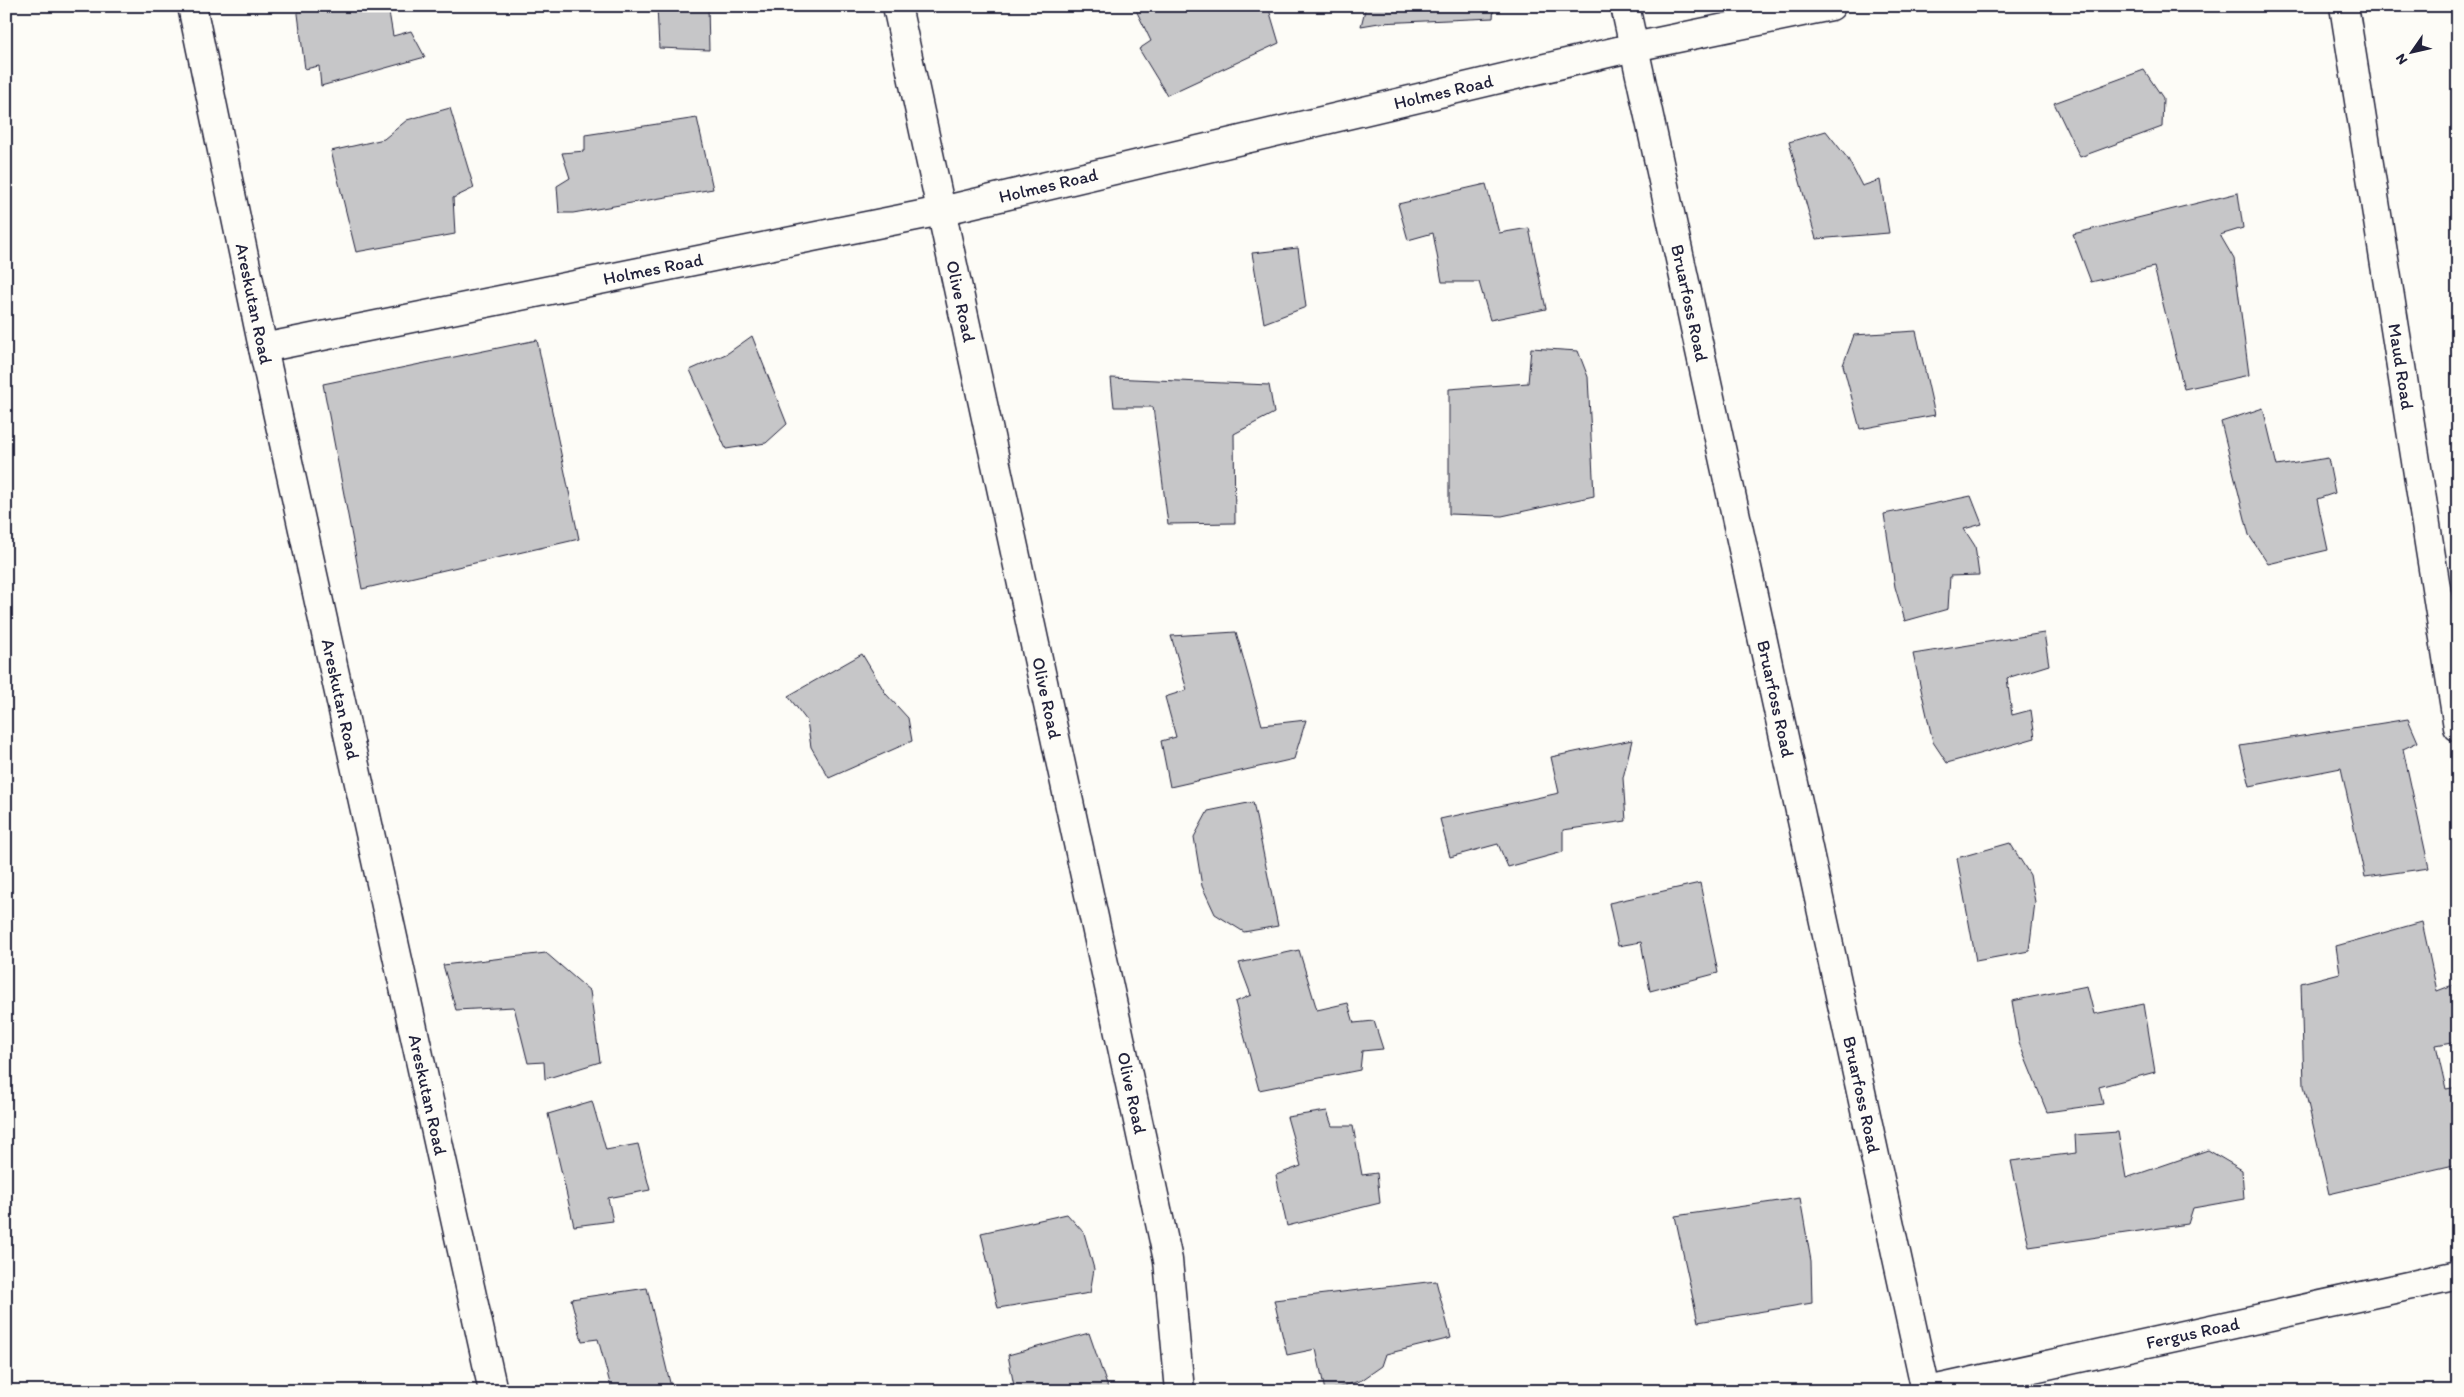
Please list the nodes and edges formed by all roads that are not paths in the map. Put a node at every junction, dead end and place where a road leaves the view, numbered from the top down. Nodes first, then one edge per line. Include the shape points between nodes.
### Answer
1 (192, 6) edge
2 (897, 6) edge
3 (1625, 6) edge
4 (1830, 6) edge
5 (2344, 6) edge
6 (1634, 47) junction
7 (941, 211) junction
8 (263, 348) junction
9 (2458, 727) edge
10 (2458, 1275) edge
11 (493, 1391) edge
12 (1180, 1391) edge
13 (1927, 1391) edge

1 - 8 street, Areskutan Road
2 - 7 street, Olive Road
3 - 6 street, Bruarfoss Road
4 - 6 street, Holmes Road
5 - 9 street, Maud Road
6 - 7 street, Holmes Road
6 - 13 street, Bruarfoss Road
7 - 8 street, Holmes Road
7 - 12 street, Olive Road via 1168,1260
8 - 11 street, Areskutan Road
10 - 13 street, Fergus Road

